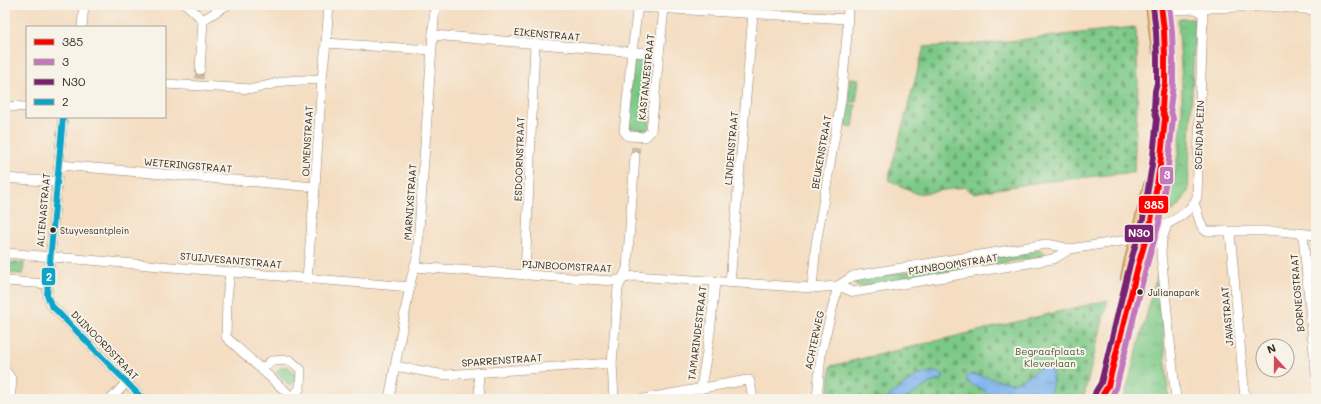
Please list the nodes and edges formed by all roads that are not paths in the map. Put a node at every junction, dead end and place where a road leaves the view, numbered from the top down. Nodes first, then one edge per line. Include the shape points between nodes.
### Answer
1 (84, 5) edge
2 (187, 5) edge
3 (228, 5) edge
4 (328, 5) edge
5 (435, 5) edge
6 (848, 5) edge
7 (638, 6) edge
8 (1267, 6) edge
9 (664, 8) junction
10 (1157, 8) edge
11 (1316, 10) edge
12 (1200, 11) junction
13 (753, 14) junction
14 (848, 19) junction
15 (203, 20) junction
16 (82, 26) edge
17 (433, 35) junction
18 (326, 43) junction
19 (535, 44) junction
20 (431, 50) junction
21 (632, 52) junction
22 (659, 54) junction
23 (199, 79) junction
24 (322, 79) junction
25 (166, 84) edge
26 (5, 106) edge
27 (26, 107) edge
28 (1162, 109) junction
29 (63, 118) edge
30 (636, 156) tunnel mouth
31 (59, 164) junction
32 (5, 178) edge
33 (57, 182) junction
34 (315, 187) junction
35 (1194, 204) junction
36 (1167, 224) junction
37 (1230, 232) junction
38 (1148, 234) junction
39 (1303, 234) junction
40 (1316, 235) edge
41 (1140, 244) junction
42 (1070, 250) junction
43 (5, 253) edge
44 (50, 256) junction
45 (414, 267) junction
46 (230, 272) junction
47 (525, 275) junction
48 (308, 278) junction
49 (622, 279) junction
50 (5, 281) edge
51 (714, 282) junction
52 (730, 283) junction
53 (48, 284) junction
54 (838, 286) junction
55 (410, 287) junction
56 (812, 288) junction
57 (51, 305) joint
58 (612, 363) junction
59 (395, 366) junction
60 (262, 369) junction
61 (5, 370) edge
62 (478, 372) junction
63 (1316, 374) edge
64 (126, 383) junction
65 (701, 388) junction
66 (1102, 397) edge
67 (293, 398) edge
68 (10, 399) edge
69 (111, 399) edge
70 (142, 399) edge
71 (389, 399) edge
72 (480, 399) edge
73 (614, 399) edge
74 (642, 399) edge
75 (753, 399) edge
76 (817, 399) edge
77 (1176, 399) edge
78 (1246, 399) edge

1 - 16 street
2 - 15 street
3 - 15 street
4 - 18 street, OLMENSTRAAT
5 - 17 street, MARNIXSTRAAT
6 - 14 street, BEUKENSTRAAT
7 - 9 street
7 - 21 street
8 - 11 street
8 - 12 street via 1211,8
9 - 13 street
9 - 22 street, KASTANJESTRAAT
10 - 12 street
10 - 28 main road
12 - 35 street, SOENDAPLEIN via 1203,16 1198,191
13 - 14 street
13 - 52 street, LINDENSTRAAT
14 - 56 street, BEUKENSTRAAT via 841,101 816,244
15 - 23 street
17 - 19 street, EIKENSTRAAT
17 - 20 street, MARNIXSTRAAT
18 - 20 street
18 - 24 street, OLMENSTRAAT
19 - 21 street, EIKENSTRAAT
19 - 47 street, ESDOORNSTRAAT
20 - 45 street, MARNIXSTRAAT via 417,258
21 - 22 street, EIKENSTRAAT
21 - 22 street, KASTANJESTRAAT via 624,131 637,141 651,131
23 - 24 street via 253,89 285,81
23 - 25 street
24 - 34 street, OLMENSTRAAT
26 - 27 street
28 - 38 main road via 1165,118 1160,166
28 - 41 main road
29 - 31 street, ALTENASTRAAT
30 - 49 street via 627,269
31 - 33 street, ALTENASTRAAT
31 - 34 street, WETERINGSTRAAT
32 - 33 street
33 - 44 street, ALTENASTRAAT
34 - 48 street, OLMENSTRAAT
35 - 36 street
35 - 37 street via 1204,230
36 - 38 street
36 - 77 street via 1161,254
37 - 39 street via 1280,231
37 - 78 street, JAVASTRAAT
38 - 41 main road
39 - 40 street
39 - 63 street, BORNEOSTRAAT
41 - 42 street, PIJNBOOMSTRAAT via 1128,240
41 - 66 main road via 1130,264 1123,305 1102,385
42 - 54 street, PIJNBOOMSTRAAT via 1053,259 854,292
42 - 54 street, PIJNBOOMSTRAAT via 1046,244 853,276
43 - 44 street, STUIJVESANTSTRAAT
44 - 46 street, STUIJVESANTSTRAAT
44 - 53 street, ALTENASTRAAT
45 - 47 street, PIJNBOOMSTRAAT
45 - 55 street, MARNIXSTRAAT
46 - 48 street, STUIJVESANTSTRAAT
46 - 60 street via 226,337
47 - 49 street, PIJNBOOMSTRAAT via 614,281
48 - 55 street, STUIJVESANTSTRAAT
49 - 51 street, PIJNBOOMSTRAAT via 634,276
49 - 58 street via 618,288
50 - 53 street
51 - 52 street, PIJNBOOMSTRAAT
51 - 65 street, TAMARINDESTRAAT via 710,333
52 - 56 street, PIJNBOOMSTRAAT
53 - 57 street, ALTENASTRAAT via 47,295
54 - 56 street, PIJNBOOMSTRAAT
54 - 76 street, ACHTERWEG via 821,354
55 - 59 street, MARNIXSTRAAT
57 - 64 street, DUINOORDSTRAAT
58 - 62 street, SPARRENSTRAAT
58 - 73 street
59 - 62 street, SPARRENSTRAAT via 445,375
59 - 71 street, MARNIXSTRAAT
60 - 67 street
60 - 67 street via 271,361 290,360 301,370 300,388
61 - 68 street via 12,380
62 - 72 street
64 - 69 street
64 - 70 street, DUINOORDSTRAAT
65 - 74 street
65 - 75 street via 749,380

